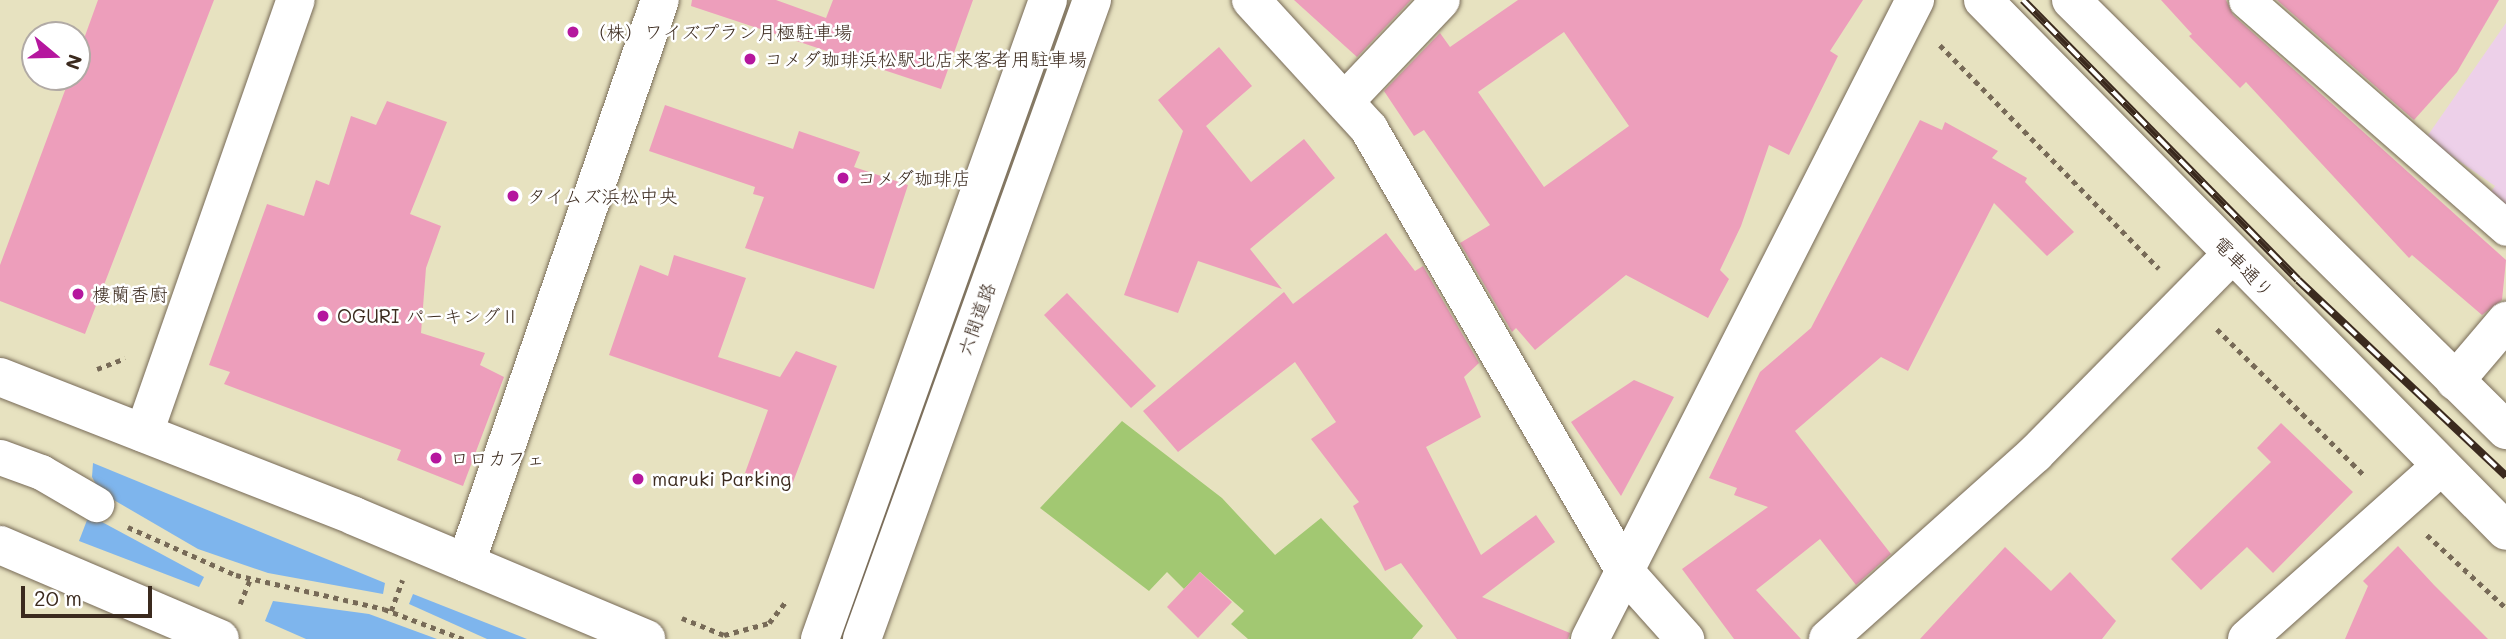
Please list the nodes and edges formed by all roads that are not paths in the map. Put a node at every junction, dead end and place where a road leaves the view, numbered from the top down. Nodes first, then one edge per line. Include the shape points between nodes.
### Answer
1 (296, 0) edge
2 (660, 0) edge
3 (1048, 0) edge
4 (1092, 0) edge
5 (1251, 0) edge
6 (1441, 0) edge
7 (1915, 0) edge
8 (1983, 0) edge
9 (2071, 0) edge
10 (2246, 0) edge
11 (1345, 101) junction
12 (2506, 228) edge
13 (2232, 254) junction
14 (2506, 321) edge
15 (0, 377) edge
16 (2455, 381) junction
17 (2506, 430) edge
18 (144, 433) junction
19 (0, 457) edge
20 (2440, 467) junction
21 (96, 505) road end
22 (2506, 531) edge
23 (0, 545) edge
24 (466, 563) junction
25 (1626, 573) junction
26 (229, 624) edge
27 (166, 627) edge
28 (637, 630) edge
29 (820, 639) edge
30 (862, 639) edge
31 (1590, 639) edge
32 (1685, 639) edge
33 (1828, 639) edge
34 (2247, 639) edge

1 - 18 street
2 - 24 street
3 - 29 street, 六間道路
4 - 30 street, 六間道路
5 - 11 street
6 - 11 street
7 - 25 street
8 - 13 street, 電車通り
9 - 16 street
10 - 12 street
11 - 25 street via 1369,129
13 - 20 street, 電車通り
13 - 33 street via 2035,454
14 - 16 street
15 - 18 street
16 - 17 street
18 - 24 street
19 - 21 street via 41,471
20 - 22 street, 電車通り
20 - 34 street
23 - 27 street
24 - 28 street
25 - 31 street
25 - 32 street
26 - 27 street

